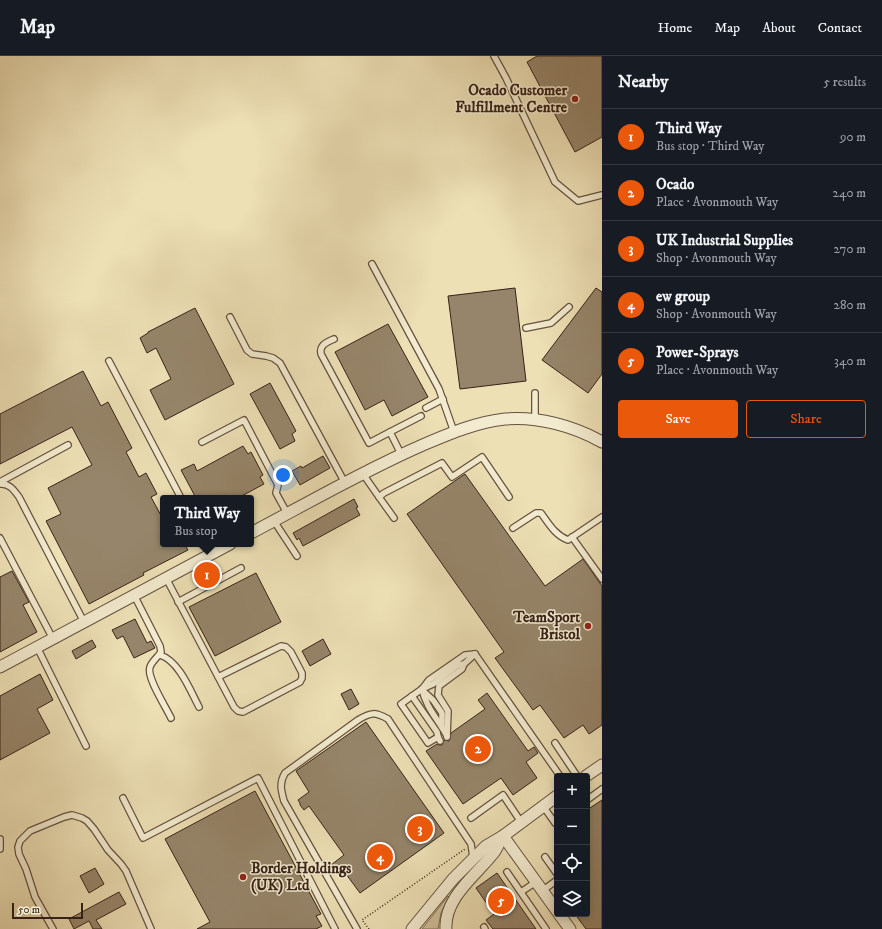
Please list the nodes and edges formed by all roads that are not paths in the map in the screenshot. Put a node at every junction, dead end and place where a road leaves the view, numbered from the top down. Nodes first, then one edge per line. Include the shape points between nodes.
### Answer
1 (494, 56) edge
2 (602, 195) edge
3 (372, 264) dead end
4 (569, 307) dead end
5 (230, 317) dead end
6 (526, 328) dead end
7 (334, 339) dead end
8 (109, 361) dead end
9 (535, 393) dead end
10 (443, 399) junction
11 (426, 408) dead end
12 (421, 416) dead end
13 (535, 420) junction
14 (390, 432) junction
15 (454, 432) junction
16 (202, 442) dead end
17 (602, 442) edge
18 (68, 445) dead end
19 (401, 454) junction
20 (363, 474) junction
21 (0, 483) edge
22 (345, 483) junction
23 (179, 495) edge
24 (379, 497) junction
25 (508, 497) dead end
26 (287, 513) junction
27 (602, 517) edge
28 (394, 518) dead end
29 (274, 521) junction
30 (513, 528) dead end
31 (254, 531) edge
32 (572, 537) junction
33 (0, 538) edge
34 (206, 547) edge
35 (224, 547) edge
36 (210, 554) junction
37 (297, 556) dead end
38 (241, 568) dead end
39 (166, 578) junction
40 (602, 579) edge
41 (134, 595) junction
42 (178, 602) junction
43 (84, 622) junction
44 (53, 639) junction
45 (37, 647) junction
46 (475, 654) junction
47 (160, 655) junction
48 (464, 664) junction
49 (0, 667) edge
50 (218, 676) junction
51 (422, 690) junction
52 (412, 696) junction
53 (199, 707) dead end
54 (171, 718) dead end
55 (554, 743) dead end
56 (86, 746) dead end
57 (601, 769) edge
58 (558, 773) edge
59 (575, 773) edge
60 (590, 774) edge
61 (602, 790) edge
62 (123, 798) dead end
63 (554, 798) edge
64 (590, 798) edge
65 (543, 806) junction
66 (471, 818) dead end
67 (521, 822) junction
68 (554, 822) edge
69 (503, 836) junction
70 (0, 839) edge
71 (0, 849) edge
72 (545, 857) dead end
73 (474, 858) junction
74 (554, 870) edge
75 (507, 872) dead end
76 (554, 881) edge
77 (539, 887) junction
78 (521, 892) junction
79 (554, 907) edge
80 (561, 917) edge
81 (53, 929) edge
82 (151, 929) edge
83 (335, 929) edge
84 (357, 929) edge
85 (412, 929) edge
86 (446, 929) edge
87 (546, 929) edge
88 (570, 929) edge

1 - 2 lane via 555,182 578,201
3 - 10 lane
4 - 6 lane via 551,323
5 - 22 lane via 247,350 252,354 273,358 280,363
7 - 14 lane via 324,344 320,352 369,443
8 - 23 lane
9 - 13 lane
10 - 11 lane
10 - 15 lane
12 - 14 lane
13 - 15 street via 494,420
13 - 17 street via 574,430
14 - 19 lane
15 - 19 street
16 - 26 lane via 244,420 278,485 276,493
18 - 21 lane
19 - 20 street
20 - 22 street
20 - 24 lane
21 - 43 lane via 10,486 19,497
22 - 26 street
24 - 25 lane via 442,463 452,477 482,457
24 - 28 lane
26 - 29 street
27 - 32 lane
29 - 31 street
29 - 37 lane
30 - 32 lane via 536,513 541,513 561,538 568,540
32 - 40 lane
33 - 44 lane
34 - 36 lane
35 - 36 street
36 - 39 street
38 - 42 lane
39 - 41 street
39 - 42 lane
41 - 43 street
41 - 47 lane via 160,646
42 - 50 lane
43 - 44 street
44 - 45 street
45 - 49 street
45 - 56 lane
46 - 48 lane
46 - 51 lane via 465,655 429,680
46 - 58 lane
47 - 53 lane via 172,662
47 - 54 lane via 149,668 150,677
48 - 51 lane via 458,665
48 - 51 lane via 462,669 437,690 448,711 447,737 442,727 442,713
50 - 50 lane via 234,707 243,712 300,682 302,673 291,652 281,646
51 - 52 lane
52 - 52 lane via 437,732 439,739 428,744 401,704
55 - 59 lane
57 - 60 street
61 - 64 lane
62 - 83 lane via 143,838 258,778
63 - 65 street
65 - 67 street
65 - 68 lane
66 - 67 lane via 503,795
67 - 69 street
69 - 73 street via 486,846
69 - 77 street
69 - 86 street via 495,851 458,894 449,909
70 - 71 lane
72 - 74 lane
73 - 84 lane via 471,844 388,718 368,714 358,720 285,773 281,790 284,801
73 - 85 street
75 - 78 lane
76 - 77 lane
77 - 78 lane
77 - 79 street
78 - 87 lane
80 - 88 street
81 - 82 lane via 35,897 18,847 30,831 72,815 87,821 108,850 122,864

